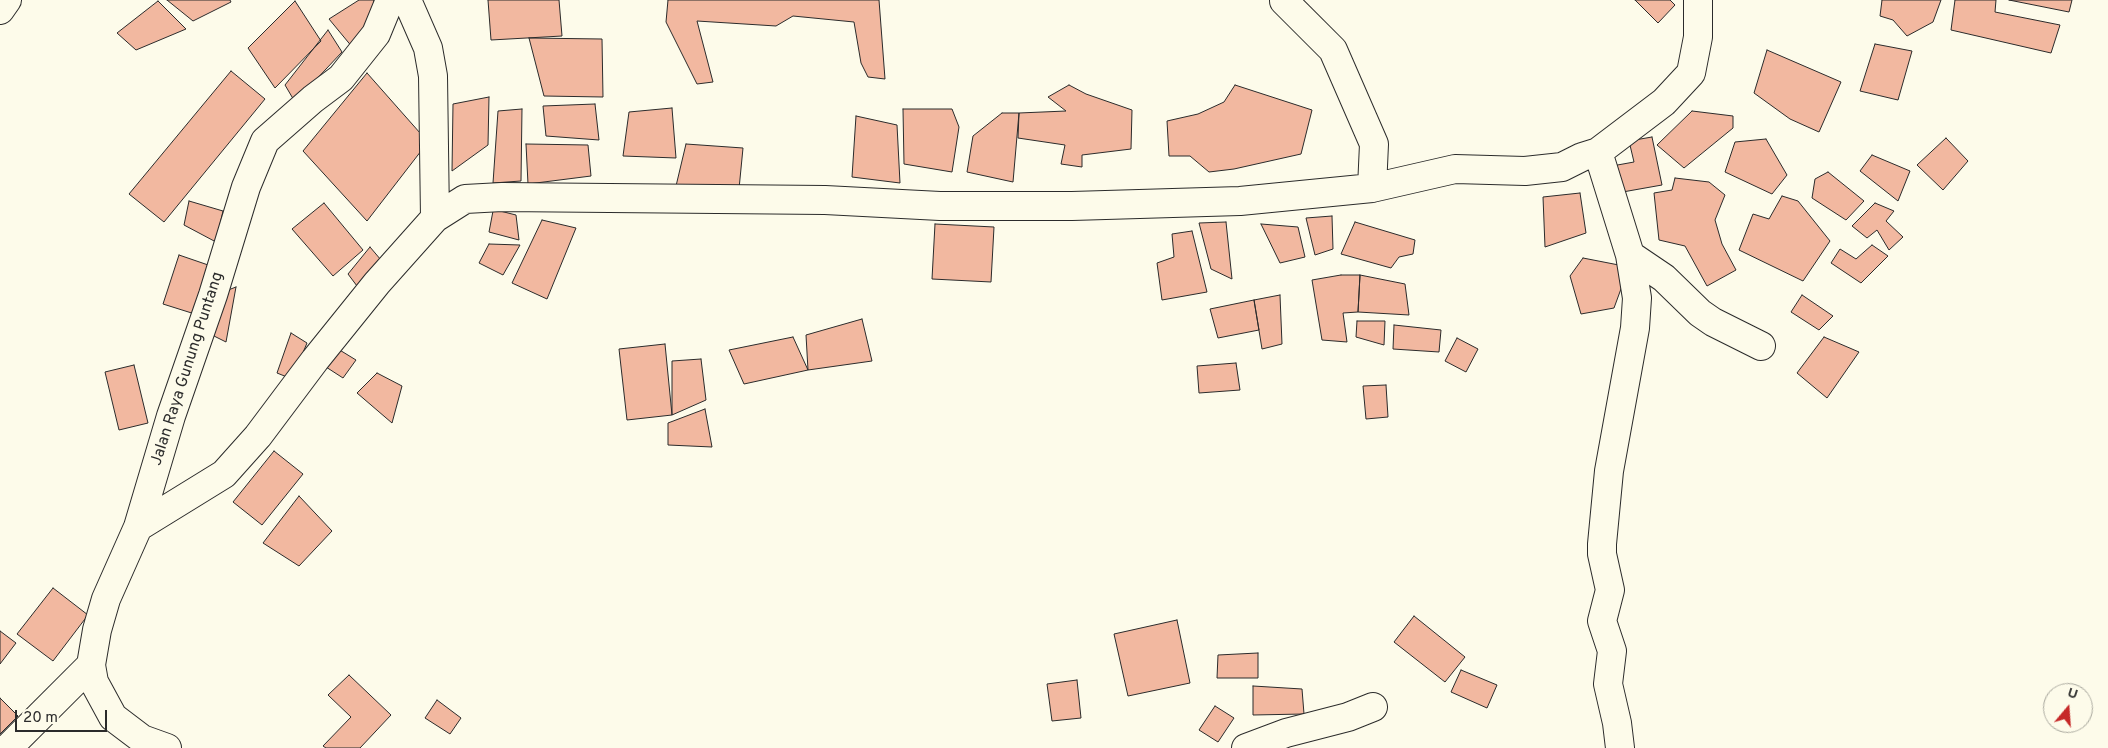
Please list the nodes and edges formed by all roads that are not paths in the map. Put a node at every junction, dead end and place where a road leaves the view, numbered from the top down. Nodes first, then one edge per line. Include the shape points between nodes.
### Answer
1 (7, 0) edge
2 (390, 0) edge
3 (407, 0) edge
4 (1698, 0) edge
5 (1284, 1) dead end
6 (0, 10) edge
7 (1598, 152) junction
8 (1372, 188) junction
9 (435, 218) junction
10 (1630, 255) junction
11 (1761, 346) dead end
12 (138, 527) junction
13 (91, 665) junction
14 (1373, 707) dead end
15 (8, 748) edge
16 (167, 748) edge
17 (1246, 748) edge
18 (1620, 748) edge

1 - 6 street
2 - 12 street, Jalan Raya Gunung Puntang via 376,34 341,78 265,141 246,187
3 - 9 street via 428,48 433,76
4 - 7 street via 1698,37 1691,73 1664,102
5 - 8 street via 1333,50 1374,144
7 - 8 street via 1562,167 1526,171 1455,169
7 - 10 street
8 - 9 street via 1240,201 1072,206 502,197 465,199
9 - 12 street via 378,282 314,360 258,436 224,474
10 - 11 street via 1664,278 1700,313
10 - 18 street via 1637,298 1635,328 1608,471 1602,544 1610,590 1602,621 1612,651 1608,684
12 - 13 street, Jalan Raya Gunung Puntang via 106,599
13 - 15 street
13 - 16 street, Jalan Raya Gunung Puntang via 94,682 113,717 142,739
14 - 17 street

